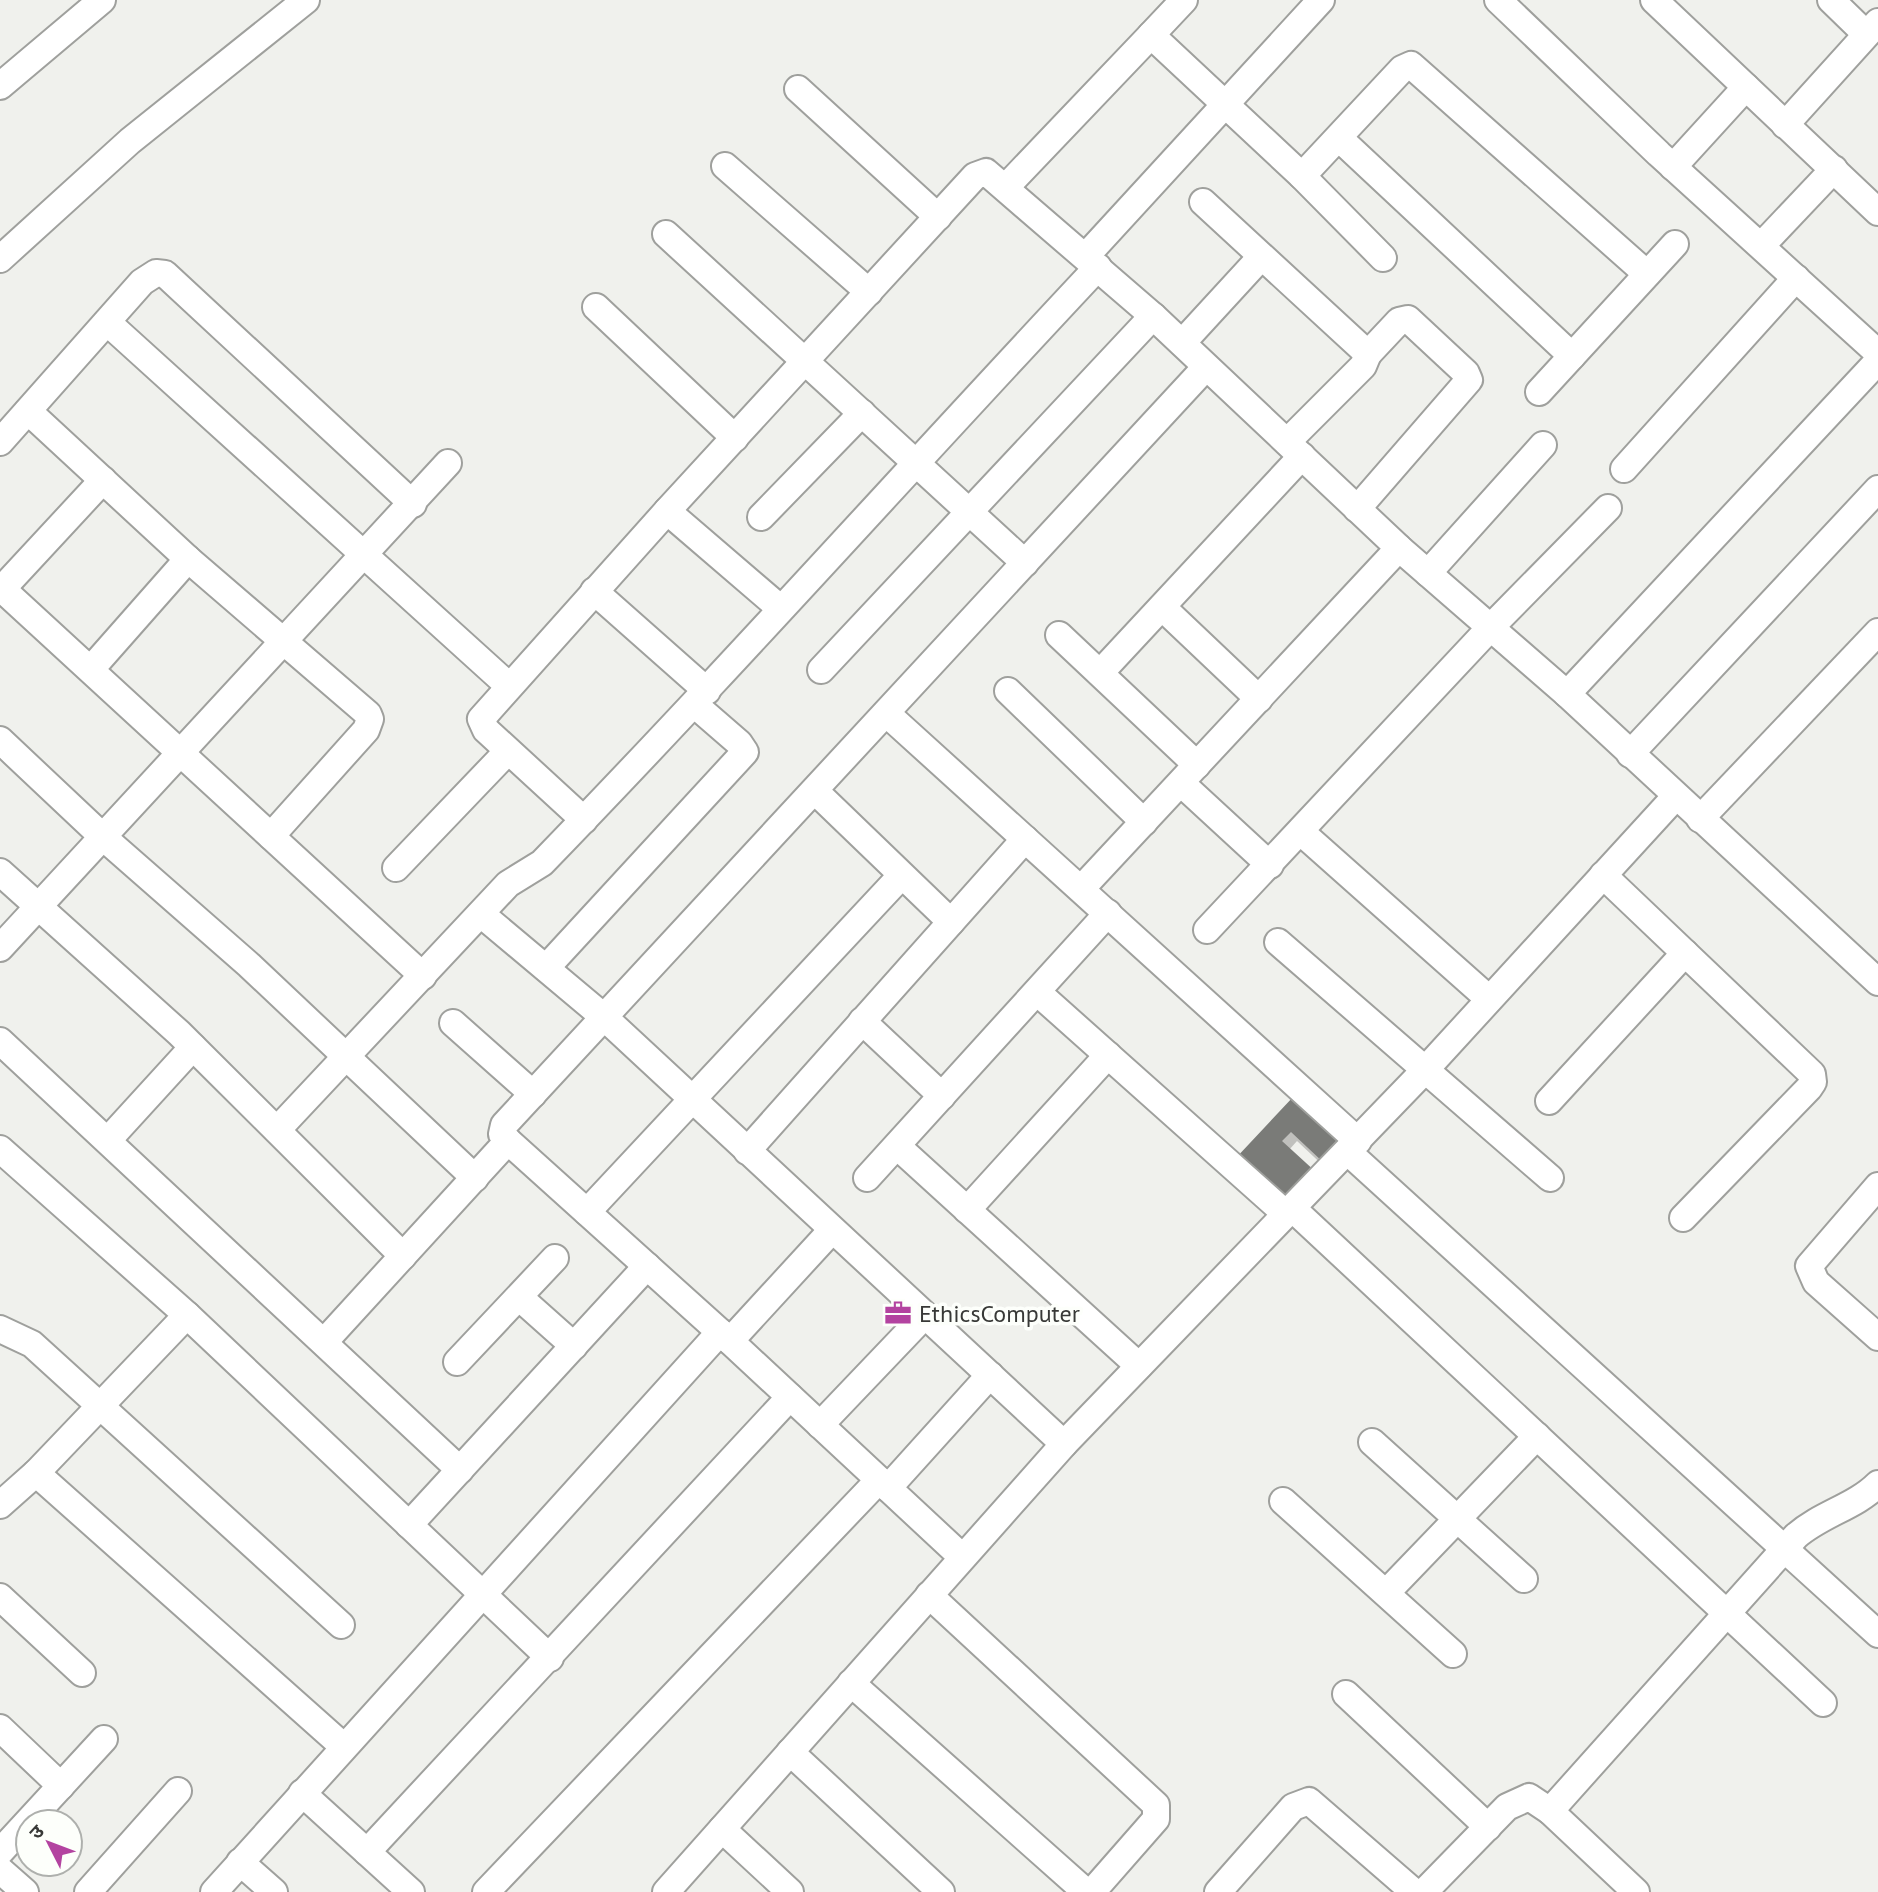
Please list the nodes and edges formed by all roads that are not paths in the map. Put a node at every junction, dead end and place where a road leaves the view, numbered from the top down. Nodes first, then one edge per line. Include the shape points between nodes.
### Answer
1 (102, 0) edge
2 (306, 0) edge
3 (1184, 0) edge
4 (1321, 0) edge
5 (1498, 0) edge
6 (1654, 0) edge
7 (1831, 0) edge
8 (1872, 28) edge
9 (1152, 35) junction
10 (0, 86) edge
11 (1746, 87) junction
12 (798, 89) dead end
13 (1226, 104) junction
14 (1785, 124) junction
15 (1340, 139) junction
16 (725, 166) dead end
17 (1673, 167) junction
18 (1834, 169) junction
19 (1302, 176) junction
20 (1006, 187) junction
21 (1202, 202) dead end
22 (1878, 212) edge
23 (937, 217) junction
24 (666, 234) dead end
25 (1675, 244) dead end
26 (1762, 244) junction
27 (1261, 257) junction
28 (1383, 258) dead end
29 (0, 259) edge
30 (1092, 262) junction
31 (1647, 274) junction
32 (1796, 278) junction
33 (869, 292) junction
34 (596, 307) dead end
35 (1153, 316) junction
36 (107, 322) junction
37 (1182, 343) junction
38 (1878, 353) edge
39 (1368, 354) junction
40 (1572, 356) junction
41 (806, 361) junction
42 (1878, 361) edge
43 (1206, 368) junction
44 (1539, 392) dead end
45 (28, 411) junction
46 (862, 414) junction
47 (734, 438) junction
48 (0, 442) edge
49 (1543, 445) dead end
50 (1294, 449) junction
51 (449, 463) dead end
52 (914, 463) junction
53 (1624, 469) dead end
54 (103, 480) junction
55 (1878, 489) edge
56 (413, 504) junction
57 (1608, 508) dead end
58 (1357, 509) junction
59 (667, 511) junction
60 (968, 512) junction
61 (761, 517) dead end
62 (1399, 548) junction
63 (363, 556) junction
64 (188, 559) junction
65 (1025, 563) junction
66 (1428, 573) junction
67 (1, 588) edge
68 (594, 591) junction
69 (1162, 607) junction
70 (780, 608) junction
71 (1490, 628) junction
72 (1878, 632) edge
73 (1059, 635) dead end
74 (281, 642) junction
75 (91, 669) junction
76 (821, 670) dead end
77 (1100, 673) junction
78 (509, 686) junction
79 (1008, 691) dead end
80 (1567, 694) junction
81 (700, 697) junction
82 (1259, 699) junction
83 (886, 713) junction
84 (0, 740) edge
85 (508, 751) junction
86 (182, 753) junction
87 (1630, 754) junction
88 (1189, 774) junction
89 (815, 791) junction
90 (1676, 796) junction
91 (1700, 819) junction
92 (583, 820) junction
93 (1144, 822) junction
94 (1301, 832) junction
95 (271, 836) junction
96 (103, 837) junction
97 (1025, 839) junction
98 (1270, 864) junction
99 (396, 868) dead end
100 (0, 872) edge
101 (1603, 875) junction
102 (901, 876) junction
103 (1082, 889) junction
104 (38, 909) junction
105 (1108, 913) junction
106 (481, 914) junction
107 (951, 922) junction
108 (1207, 930) dead end
109 (1278, 942) dead end
110 (0, 948) edge
111 (1685, 953) junction
112 (546, 968) junction
113 (423, 976) junction
114 (1878, 982) edge
115 (1037, 992) junction
116 (1489, 999) junction
117 (605, 1018) junction
118 (862, 1021) junction
119 (453, 1024) dead end
120 (0, 1041) edge
121 (193, 1047) junction
122 (1108, 1055) junction
123 (348, 1057) junction
124 (1425, 1070) junction
125 (533, 1094) junction
126 (942, 1096) junction
127 (692, 1101) junction
128 (1549, 1101) dead end
129 (277, 1130) junction
130 (109, 1139) junction
131 (508, 1141) junction
132 (897, 1146) junction
133 (1353, 1147) junction
134 (0, 1149) edge
135 (747, 1151) junction
136 (475, 1178) junction
137 (867, 1178) dead end
138 (1549, 1178) dead end
139 (1878, 1186) edge
140 (967, 1209) junction
141 (1289, 1211) junction
142 (587, 1212) junction
143 (1683, 1218) dead end
144 (832, 1230) junction
145 (403, 1256) junction
146 (555, 1258) dead end
147 (647, 1266) junction
148 (519, 1297) junction
149 (187, 1315) junction
150 (924, 1316) junction
151 (0, 1329) edge
152 (725, 1337) junction
153 (1878, 1337) edge
154 (324, 1342) junction
155 (573, 1346) junction
156 (457, 1362) dead end
157 (1139, 1366) junction
158 (990, 1375) junction
159 (790, 1396) junction
160 (100, 1405) junction
161 (820, 1425) junction
162 (1536, 1436) junction
163 (1372, 1442) dead end
164 (1064, 1444) junction
165 (460, 1470) junction
166 (36, 1473) junction
167 (884, 1484) junction
168 (1878, 1484) edge
169 (1283, 1501) dead end
170 (0, 1505) edge
171 (1457, 1519) junction
172 (409, 1525) junction
173 (1786, 1549) junction
174 (962, 1557) junction
175 (1524, 1579) dead end
176 (481, 1593) junction
177 (1386, 1594) junction
178 (929, 1595) junction
179 (0, 1597) edge
180 (1727, 1612) junction
181 (341, 1625) dead end
182 (1878, 1634) edge
183 (1453, 1654) dead end
184 (550, 1658) junction
185 (82, 1673) dead end
186 (852, 1683) junction
187 (1346, 1694) dead end
188 (1823, 1703) dead end
189 (0, 1728) edge
190 (104, 1739) dead end
191 (344, 1747) junction
192 (790, 1752) junction
193 (61, 1786) junction
194 (178, 1791) dead end
195 (302, 1793) junction
196 (1550, 1811) junction
197 (1488, 1827) junction
198 (722, 1829) junction
199 (0, 1852) edge
200 (368, 1852) junction
201 (240, 1862) junction
202 (0, 1870) edge
203 (406, 1890) edge
204 (25, 1892) edge
205 (88, 1892) edge
206 (214, 1892) edge
207 (274, 1892) edge
208 (486, 1892) edge
209 (666, 1892) edge
210 (790, 1892) edge
211 (941, 1892) edge
212 (1086, 1892) edge
213 (1092, 1892) edge
214 (1218, 1892) edge
215 (1414, 1892) edge
216 (1424, 1892) edge
217 (1636, 1892) edge

1 - 10 street
2 - 29 street via 130,141
3 - 9 street
4 - 13 street
5 - 17 street
6 - 11 street
7 - 8 street
8 - 14 street
9 - 13 street
9 - 20 street
11 - 14 street
11 - 17 street
12 - 23 street
13 - 19 street
13 - 30 street
14 - 18 street
15 - 19 street
15 - 31 street via 1402,69 1415,66
15 - 40 street
16 - 33 street
17 - 26 street
18 - 22 street
18 - 26 street
19 - 28 street
20 - 23 street via 990,174 979,172
20 - 30 street
21 - 27 street
23 - 33 street
24 - 41 street
25 - 31 street
26 - 32 street
27 - 37 street
27 - 39 street
30 - 35 street
30 - 52 street
31 - 40 street
32 - 38 street
32 - 53 street
33 - 41 street
34 - 47 street
35 - 37 street
35 - 60 street
36 - 45 street
36 - 56 street via 149,276 165,274
36 - 63 street
37 - 43 street
39 - 50 street
39 - 58 street via 1399,321 1408,319 1469,380
40 - 44 street
41 - 46 street
41 - 47 street
42 - 80 street
43 - 50 street
43 - 65 street
45 - 48 street
45 - 54 street
46 - 52 street
46 - 61 street
47 - 59 street
49 - 66 street
50 - 58 street
50 - 69 street
51 - 56 street
52 - 60 street
52 - 70 street
54 - 64 street
54 - 67 street
55 - 87 street
56 - 63 street
57 - 71 street
58 - 62 street
59 - 68 street
59 - 70 street
60 - 65 street
60 - 76 street
62 - 66 street
62 - 82 street
63 - 74 street
63 - 78 street
64 - 74 street
64 - 75 street
65 - 83 street
66 - 71 street
67 - 75 street
68 - 78 street
68 - 81 street
69 - 77 street
69 - 82 street
70 - 81 street
71 - 80 street
71 - 94 street
72 - 91 street
73 - 77 street
74 - 86 street
74 - 95 street via 370,719 366,730
75 - 86 street
77 - 88 street
78 - 85 street via 481,719
79 - 93 street
80 - 87 street
81 - 92 street
81 - 112 street via 745,752
82 - 88 street
83 - 89 street
83 - 97 street
84 - 96 street
85 - 92 street
85 - 99 street
86 - 95 street
86 - 96 street
87 - 90 street
88 - 93 street
88 - 98 street
89 - 102 street
89 - 117 street
90 - 91 street
90 - 101 street
91 - 114 street
92 - 106 street via 542,863 508,884
93 - 103 street
94 - 98 street
94 - 116 street
95 - 113 street
96 - 104 street
96 - 123 street
97 - 103 street
97 - 107 street
98 - 108 street
100 - 104 street
101 - 111 street
101 - 116 street
102 - 107 street
102 - 127 street
103 - 105 street
104 - 110 street
104 - 121 street
105 - 115 street
105 - 133 street
106 - 112 street
106 - 113 street
107 - 118 street
109 - 124 street
111 - 128 street
111 - 143 street via 1807,1068 1812,1082
112 - 117 street
113 - 123 street
115 - 122 street
115 - 126 street
116 - 124 street
117 - 125 street
117 - 127 street
118 - 126 street
118 - 135 street
119 - 125 street
120 - 130 street
121 - 129 street
121 - 130 street
122 - 140 street
122 - 141 street
123 - 129 street
123 - 136 street
124 - 133 street
124 - 138 street
125 - 131 street via 502,1129
126 - 132 street
127 - 135 street
127 - 142 street
129 - 145 street
130 - 154 street
131 - 136 street
131 - 142 street
132 - 137 street
132 - 140 street
133 - 141 street
133 - 173 street
134 - 149 street
135 - 144 street
136 - 145 street
139 - 153 street via 1809,1266 1816,1282
140 - 157 street
141 - 157 street
141 - 162 street
142 - 147 street
144 - 150 street
144 - 152 street
145 - 154 street
146 - 148 street
147 - 152 street
147 - 155 street
148 - 155 street
148 - 156 street
149 - 160 street
149 - 172 street
150 - 158 street
150 - 161 street
151 - 160 street via 33,1344
152 - 159 street
152 - 176 street
154 - 165 street
155 - 165 street
157 - 164 street
158 - 164 street
158 - 167 street
159 - 161 street
159 - 184 street
160 - 166 street
160 - 181 street
161 - 167 street
162 - 171 street
162 - 180 street
163 - 171 street
164 - 174 street
165 - 172 street
166 - 170 street
166 - 191 street
167 - 174 street
167 - 208 street
168 - 173 street via 1852,1504 1808,1526
169 - 177 street
171 - 175 street
171 - 177 street
172 - 176 street
173 - 180 street
173 - 182 street
174 - 178 street
176 - 184 street
176 - 191 street
177 - 183 street
178 - 186 street
178 - 213 street via 1156,1805 1156,1819
179 - 185 street
180 - 188 street
180 - 196 street
184 - 200 street
186 - 192 street
186 - 212 street
187 - 197 street
189 - 193 street
190 - 193 street
191 - 195 street
192 - 198 street
192 - 211 street
193 - 199 street
194 - 205 street
195 - 200 street
195 - 201 street
196 - 197 street via 1536,1799 1520,1799
196 - 217 street
197 - 216 street
198 - 209 street
198 - 210 street
200 - 203 street
201 - 206 street
201 - 207 street
202 - 204 street
214 - 215 street via 1293,1807 1309,1801

